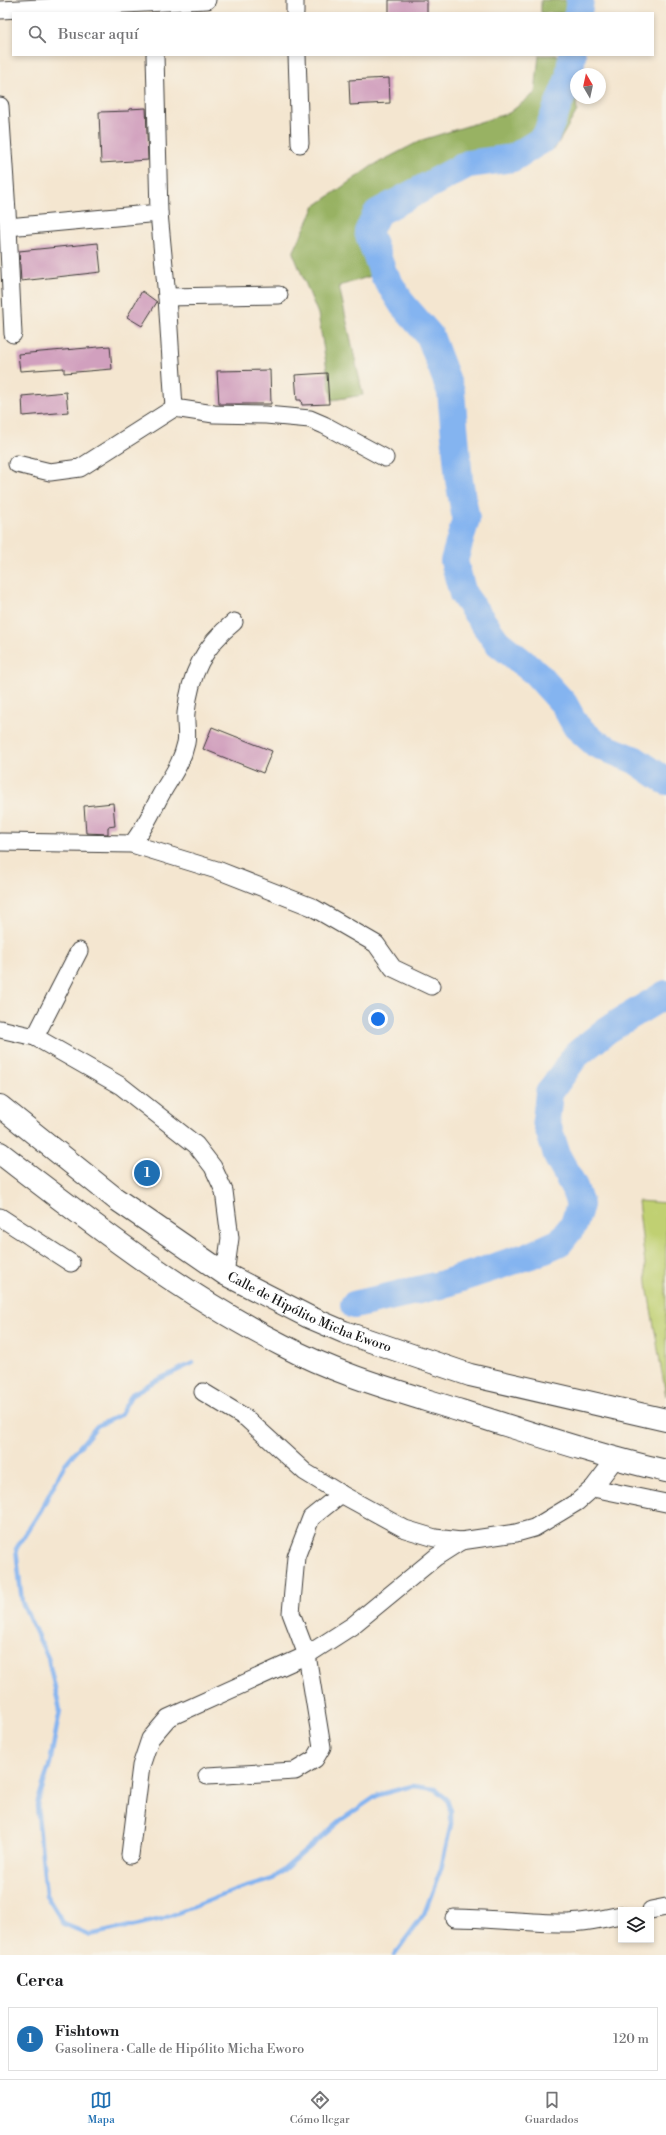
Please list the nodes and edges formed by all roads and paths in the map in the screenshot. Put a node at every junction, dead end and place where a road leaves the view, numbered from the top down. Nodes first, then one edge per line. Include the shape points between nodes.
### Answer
1 (206, 0) edge
2 (295, 0) edge
3 (153, 5) edge
4 (0, 10) edge
5 (295, 12) edge
6 (155, 56) edge
7 (297, 56) edge
8 (0, 106) edge
9 (300, 144) dead end
10 (159, 213) junction
11 (8, 227) junction
12 (279, 295) dead end
13 (167, 296) junction
14 (13, 334) dead end
15 (174, 408) junction
16 (385, 458) dead end
17 (17, 464) dead end
18 (234, 622) dead end
19 (0, 842) edge
20 (132, 844) junction
21 (79, 951) dead end
22 (431, 986) dead end
23 (0, 1028) edge
24 (35, 1037) junction
25 (0, 1106) edge
26 (0, 1153) edge
27 (0, 1217) edge
28 (71, 1263) dead end
29 (225, 1274) junction
30 (203, 1392) dead end
31 (666, 1420) edge
32 (615, 1460) junction
33 (666, 1471) edge
34 (593, 1488) junction
35 (341, 1494) junction
36 (666, 1503) edge
37 (461, 1541) junction
38 (307, 1655) junction
39 (207, 1776) dead end
40 (130, 1855) dead end
41 (666, 1907) edge
42 (654, 1909) edge
43 (618, 1916) edge
44 (454, 1918) dead end

1 - 3 street
2 - 5 street
3 - 4 street
6 - 10 street
7 - 9 street
8 - 11 street
10 - 11 street
10 - 13 street
11 - 14 street
12 - 13 street
13 - 15 street
15 - 16 street via 214,414 310,419 324,424
15 - 17 street via 80,468 50,472
18 - 20 street via 212,642 202,658 186,713 186,742 181,759 146,826
19 - 20 street
20 - 22 street via 220,871 312,908 376,944 393,968
21 - 24 street
23 - 24 street
24 - 29 street via 121,1086 196,1145 213,1167 224,1191 230,1238
25 - 29 main road, Calle de Hipólito Micha Eworo via 116,1199
26 - 32 main road via 146,1263 282,1346 347,1374
27 - 28 street
29 - 31 main road, Calle de Hipólito Micha Eworo via 277,1302 344,1332 470,1375
30 - 35 street via 246,1418 305,1472
32 - 33 main road
32 - 34 street
34 - 36 street
34 - 37 street via 577,1502 534,1528
35 - 37 street via 405,1529 435,1538
35 - 38 street via 310,1518 296,1557 291,1613
37 - 38 street via 436,1557 352,1626
38 - 39 street via 322,1747 315,1759 295,1771
38 - 40 street via 168,1718 150,1738 141,1766
41 - 42 street
43 - 44 street via 562,1923

